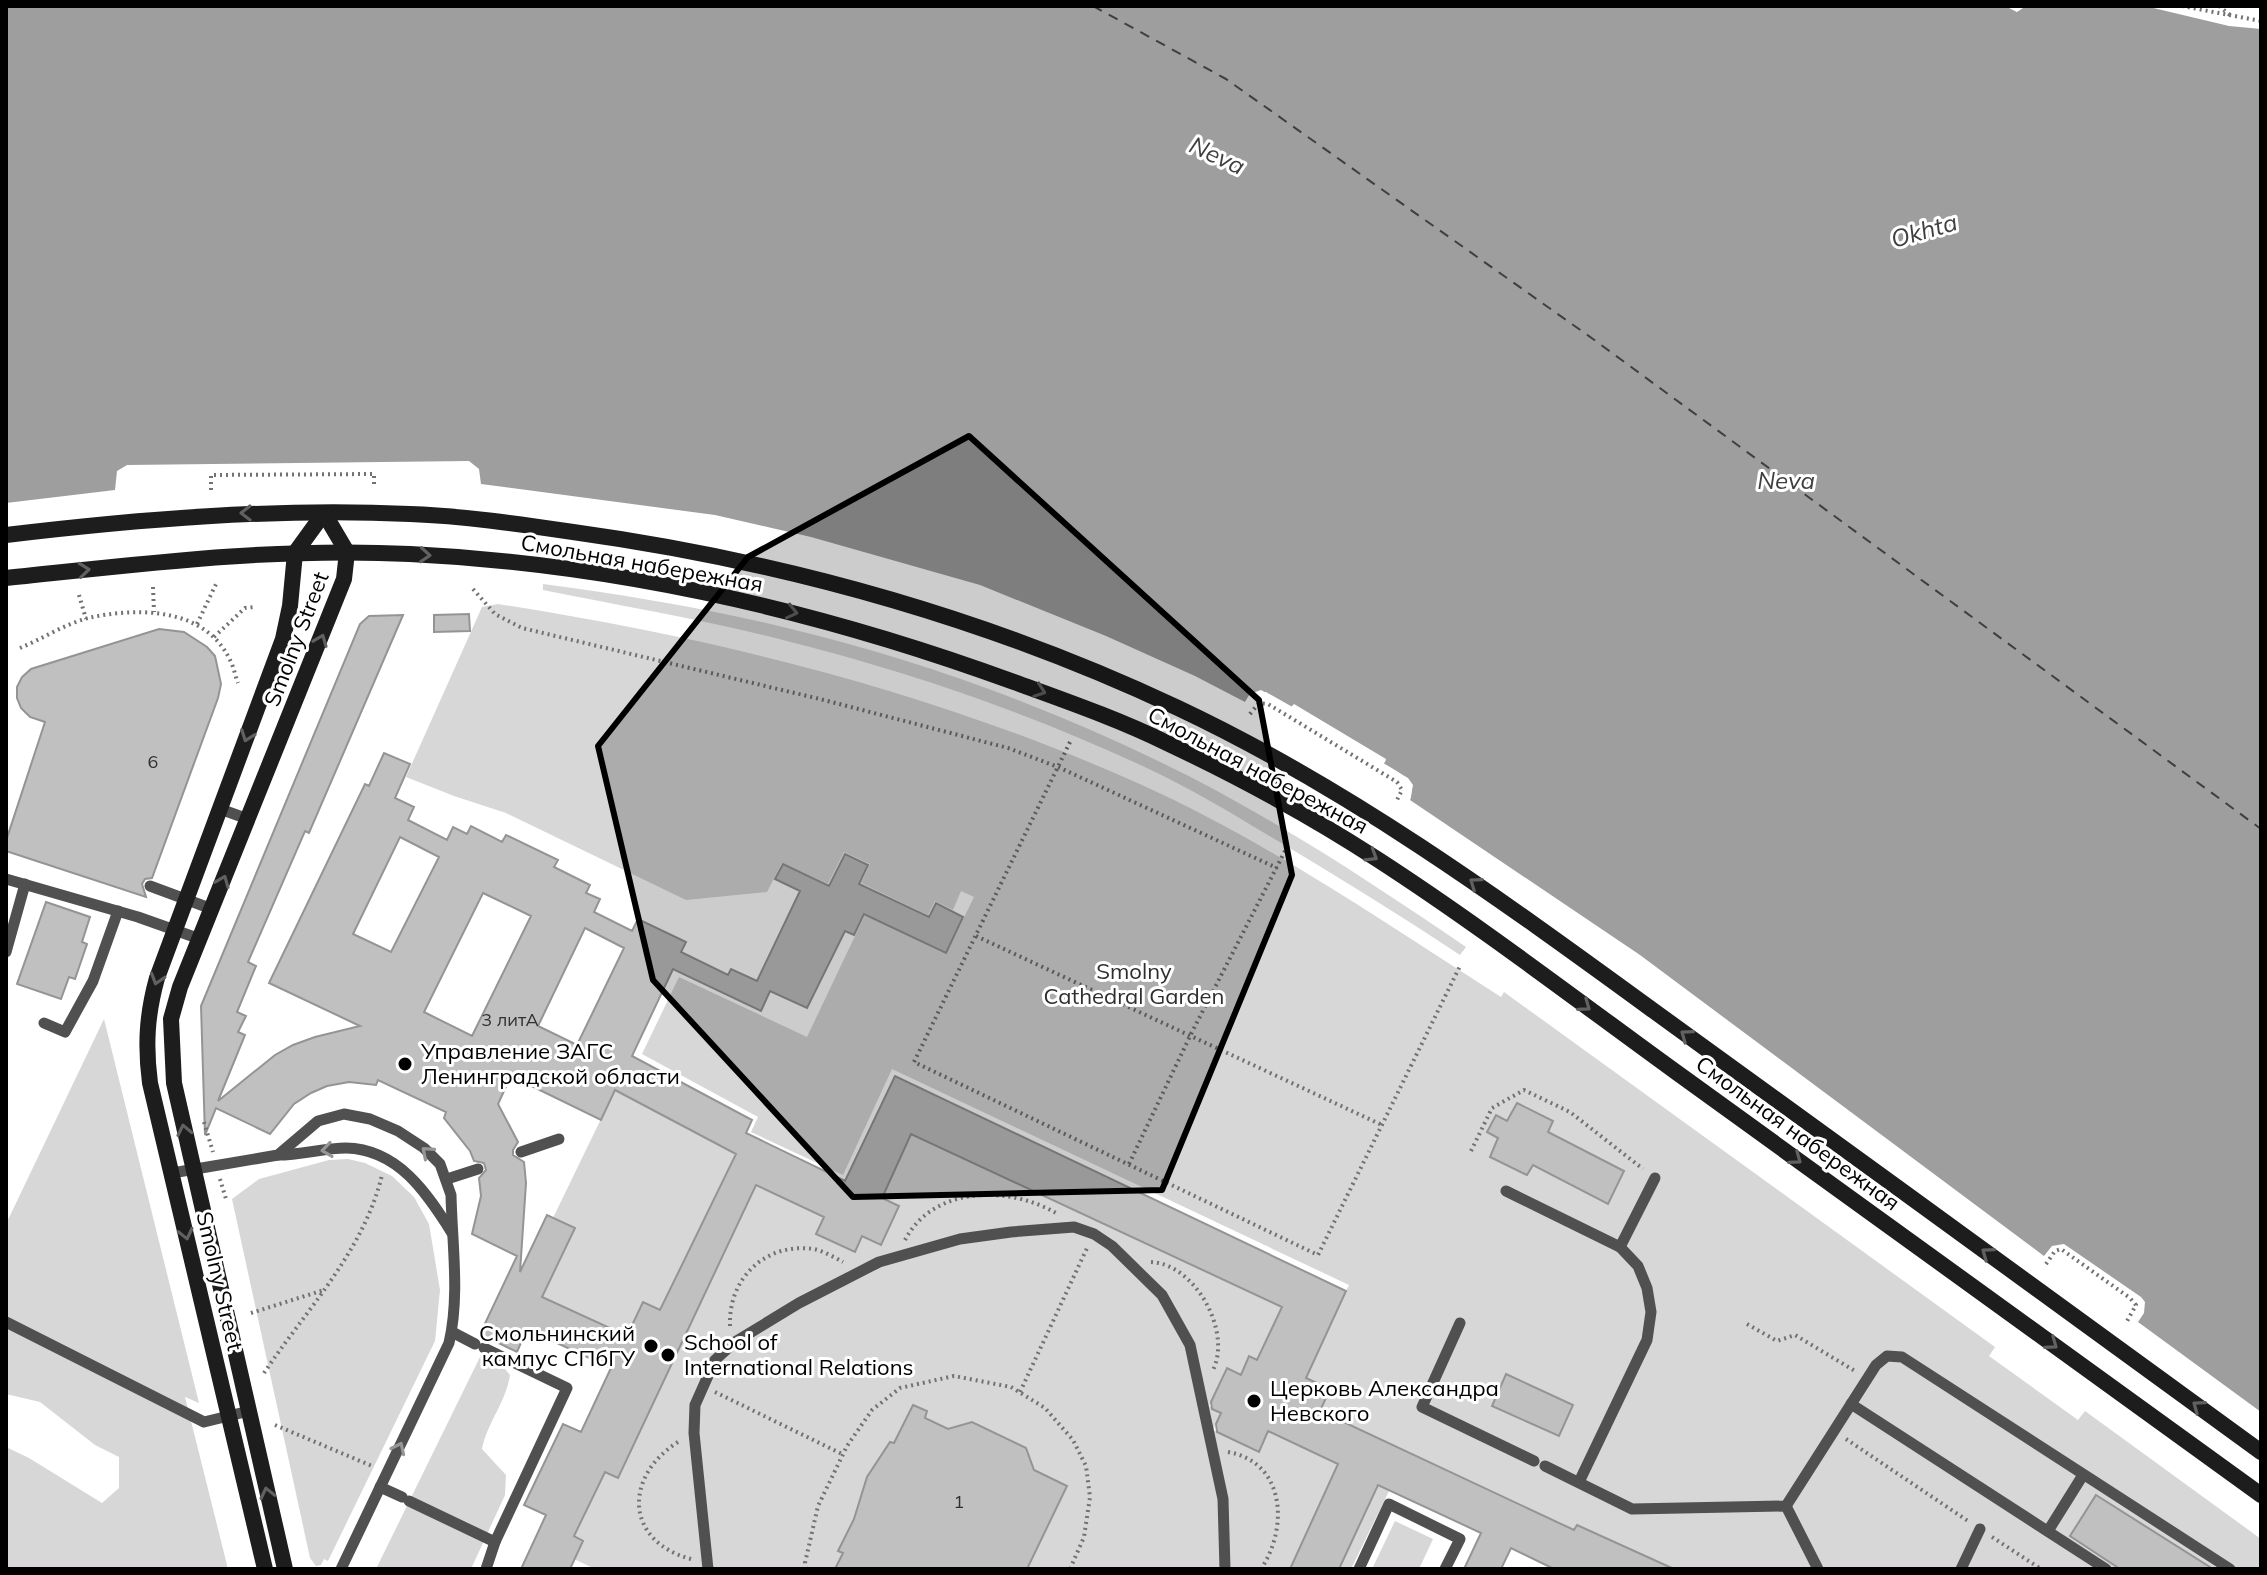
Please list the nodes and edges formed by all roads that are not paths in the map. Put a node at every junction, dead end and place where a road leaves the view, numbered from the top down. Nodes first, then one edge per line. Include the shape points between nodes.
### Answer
1 (324, 513) junction
2 (6, 535) edge
3 (347, 552) junction
4 (295, 553) junction
5 (6, 578) edge
6 (220, 809) junction
7 (248, 819) junction
8 (6, 879) edge
9 (25, 884) junction
10 (150, 886) dead end
11 (186, 899) junction
12 (212, 909) junction
13 (118, 911) junction
14 (174, 930) junction
15 (200, 939) junction
16 (6, 952) edge
17 (44, 1023) dead end
18 (559, 1139) dead end
19 (521, 1152) dead end
20 (278, 1155) junction
21 (192, 1169) junction
22 (478, 1169) dead end
23 (172, 1173) junction
24 (1655, 1178) road end
25 (447, 1179) junction
26 (1506, 1191) dead end
27 (452, 1233) junction
28 (1620, 1247) junction
29 (6, 1322) edge
30 (1460, 1323) dead end
31 (452, 1332) junction
32 (1851, 1404) junction
33 (249, 1411) junction
34 (229, 1416) junction
35 (2261, 1452) edge
36 (2083, 1475) junction
37 (1579, 1482) junction
38 (380, 1487) junction
39 (2261, 1495) edge
40 (1786, 1506) junction
41 (1980, 1529) road end
42 (2048, 1531) junction
43 (495, 1542) junction
44 (708, 1566) edge
45 (265, 1569) edge
46 (285, 1569) edge
47 (341, 1569) edge
48 (486, 1569) edge
49 (1225, 1569) edge
50 (1359, 1569) edge
51 (1445, 1569) edge
52 (1818, 1569) edge
53 (1961, 1569) edge
54 (2106, 1569) edge
55 (2230, 1569) edge

1 -> 2 main road, Смольная набережная via 224,514
1 - 3 main road, Smolny Street
1 - 4 main road, Smolny Street
35 -> 1 main road, Смольная набережная via 1393,826 1179,708 967,624 801,574 658,544 510,523
3 - 4 main road, Смольная набережная
7 -> 3 main road, Smolny Street via 335,607
3 -> 39 main road, Смольная набережная via 529,565 652,582 792,611 955,660 1164,741 1377,859
5 -> 4 main road, Смольная набережная
4 -> 6 main road, Smolny Street via 283,639
6 - 7 lane
6 - 11 main road, Smolny Street
12 -> 7 main road, Smolny Street
8 - 9 lane
9 - 13 lane
9 - 16 lane
10 - 11 lane
11 - 12 lane
11 - 14 main road, Smolny Street
12 - 15 main road, Smolny Street
13 - 14 lane
13 - 17 lane via 93,981 65,1032
14 - 15 lane
14 -> 23 main road, Smolny Street via 147,1014 145,1049
21 -> 15 main road, Smolny Street via 174,1083 171,1019
18 - 19 lane
20 - 21 lane
25 -> 20 lane via 424,1148 398,1131 344,1114 318,1121
27 -> 20 lane via 422,1187 386,1160 349,1148
21 - 23 lane
21 - 33 main road, Smolny Street
22 - 25 lane
23 -> 34 main road, Smolny Street
24 - 28 lane
25 - 27 lane
26 - 28 lane
27 - 31 lane
28 - 37 lane via 1638,1266 1647,1288 1647,1340
29 - 34 lane via 204,1422
30 - 37 lane via 1422,1407
38 -> 31 lane
31 - 43 lane via 567,1388
32 - 36 lane via 1876,1365 1887,1356 1902,1357
32 - 40 lane
32 - 42 lane
33 - 34 lane
46 -> 33 main road, Smolny Street
34 - 45 main road, Smolny Street
36 - 42 lane
36 - 55 lane
37 - 40 lane via 1632,1509
38 - 43 lane
38 - 47 lane
40 - 52 lane
41 - 53 lane
42 - 54 lane
43 - 48 lane
44 - 49 lane via 694,1433 695,1405 715,1360 735,1342 859,1270 896,1256 960,1239 1074,1227 1112,1246 1162,1295 1190,1345 1223,1499
50 - 51 lane via 1389,1504 1460,1539

